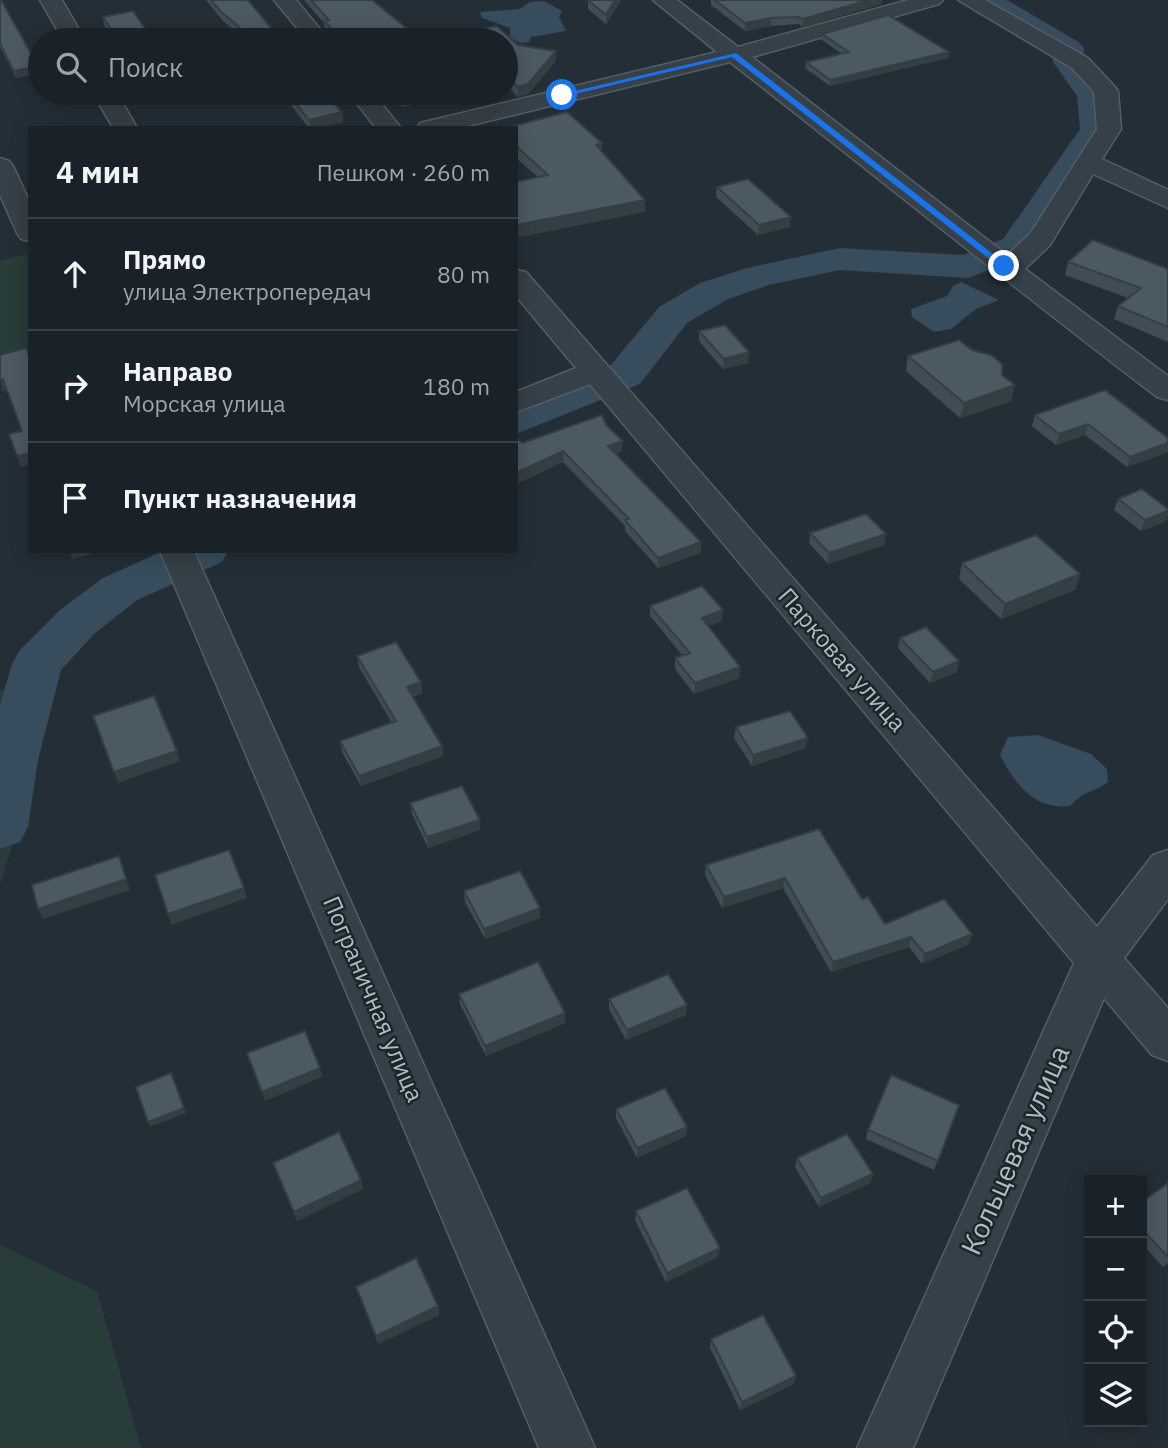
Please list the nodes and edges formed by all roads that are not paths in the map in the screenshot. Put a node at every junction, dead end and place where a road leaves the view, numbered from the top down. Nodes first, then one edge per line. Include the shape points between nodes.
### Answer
1 (51, 0) edge
2 (285, 0) edge
3 (664, 0) edge
4 (932, 0) edge
5 (970, 0) edge
6 (67, 28) edge
7 (308, 28) edge
8 (733, 55) junction
9 (112, 105) edge
10 (371, 105) edge
11 (124, 126) edge
12 (387, 126) edge
13 (437, 126) edge
14 (1090, 163) junction
15 (0, 166) edge
16 (1168, 200) edge
17 (28, 227) edge
18 (1006, 268) junction
19 (518, 280) edge
20 (602, 380) junction
21 (1168, 391) edge
22 (518, 402) edge
23 (180, 557) edge
24 (1168, 867) edge
25 (1098, 959) junction
26 (1168, 1041) edge
27 (567, 1448) edge
28 (885, 1448) edge

1 - 6 street
2 - 7 street
3 - 8 street
4 - 8 street
5 - 14 street via 1080,63 1106,91 1109,130
8 - 13 street
8 - 18 street
9 - 11 street
10 - 12 street
14 - 16 street
14 - 18 street via 1040,239
15 - 17 street
18 - 21 street
19 - 20 street, Парковая улица
20 - 22 street
20 - 25 street, Парковая улица
23 - 27 street, Пограничная улица
24 - 25 street, Кольцевая улица
25 - 26 street, Парковая улица
25 - 28 street, Кольцевая улица

